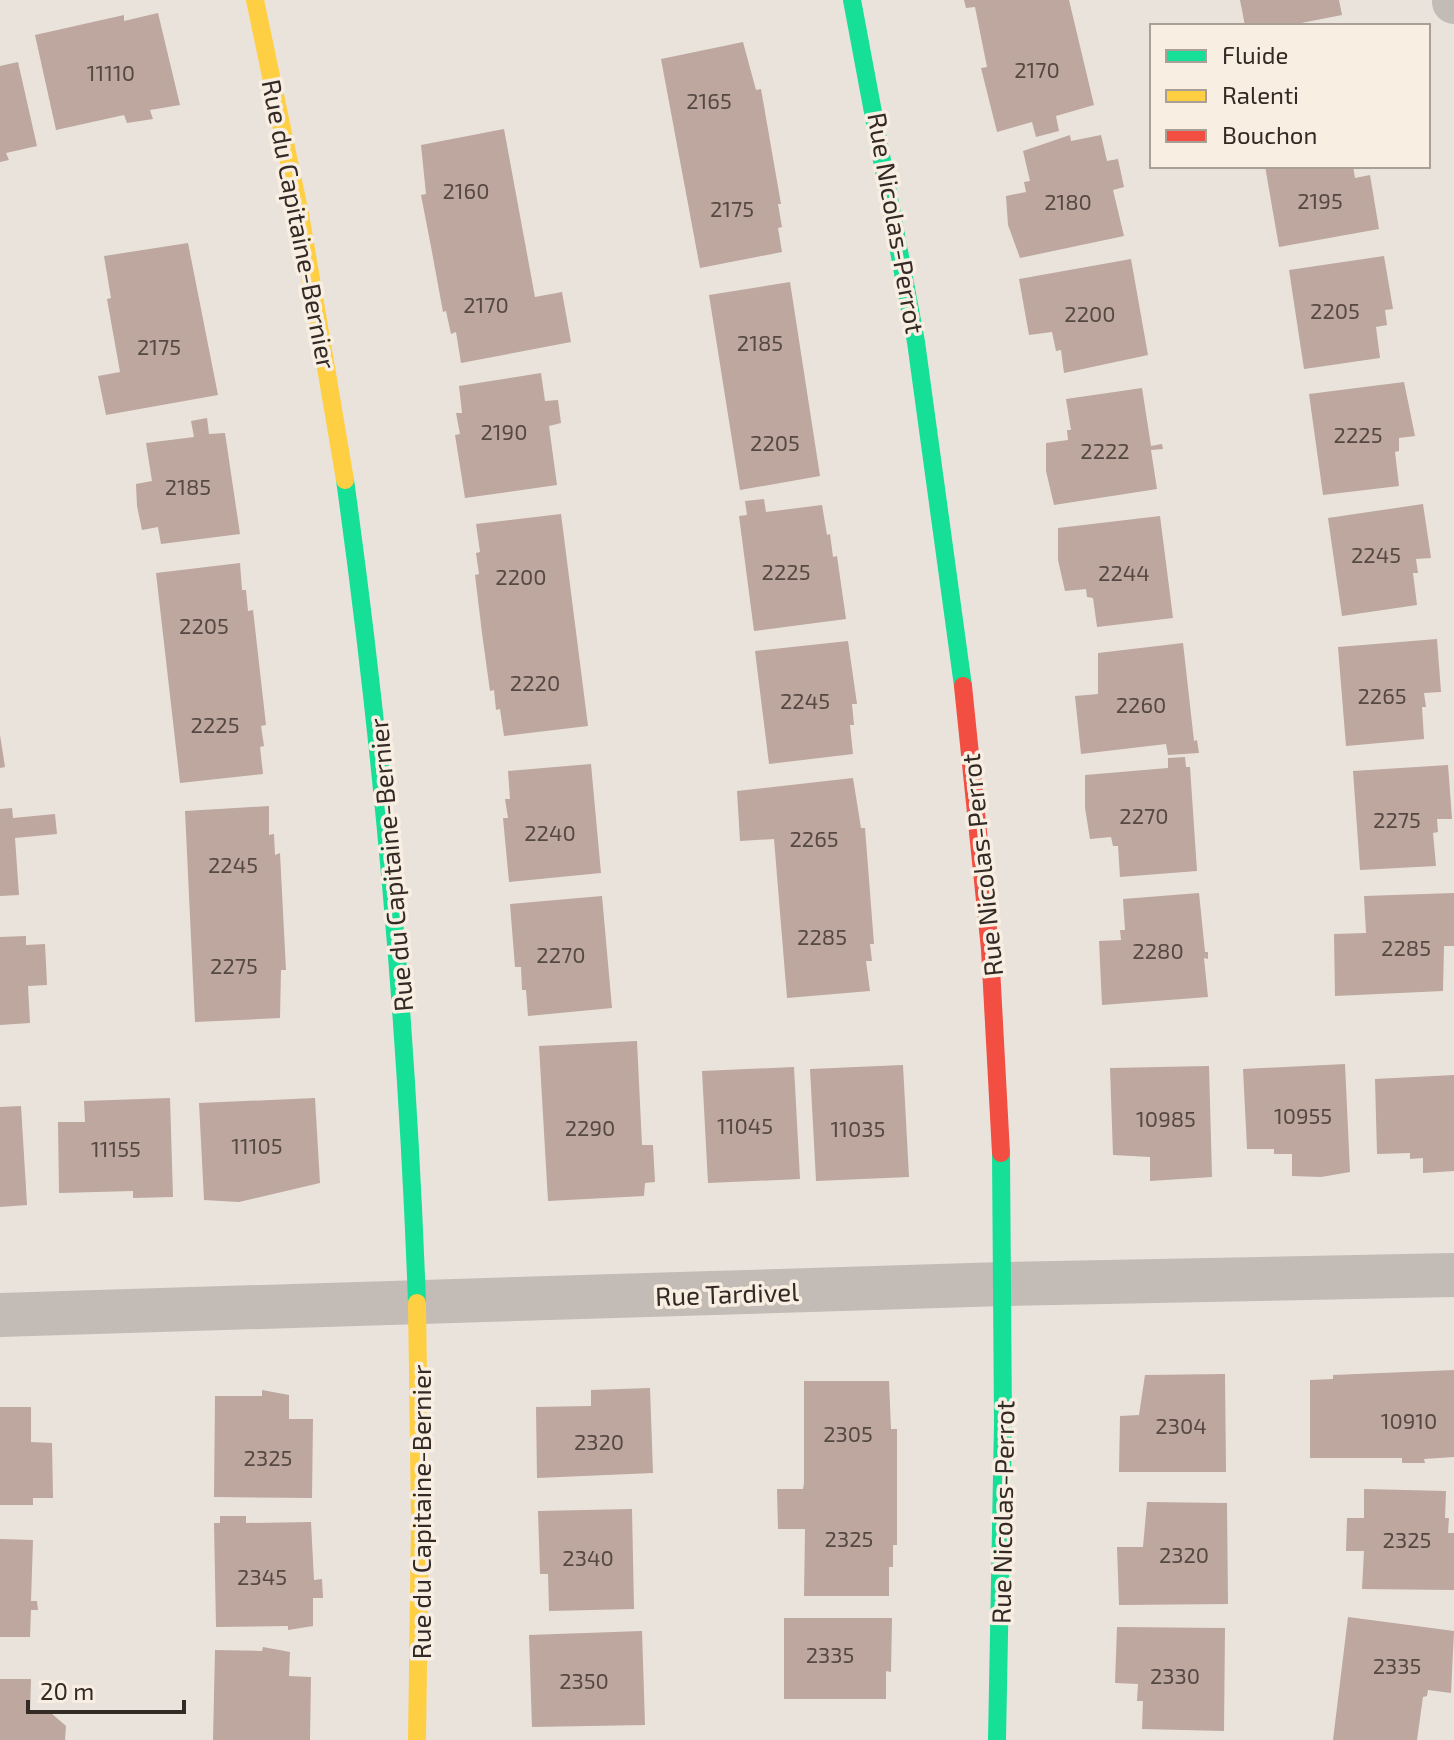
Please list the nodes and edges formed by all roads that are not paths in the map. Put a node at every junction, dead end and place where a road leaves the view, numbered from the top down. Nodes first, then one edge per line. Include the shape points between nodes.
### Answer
1 (255, 0) edge
2 (852, 0) edge
3 (1454, 1275) edge
4 (1003, 1284) junction
5 (419, 1303) junction
6 (0, 1315) edge
7 (417, 1740) edge
8 (997, 1740) edge

1 - 5 street, Rue du Capitaine-Bernier via 309,255 362,595 397,915
2 - 4 street, Rue Nicolas-Perrot via 915,321 949,564 990,938
3 - 4 street, Rue Tardivel
4 - 5 street, Rue Tardivel
4 - 8 street, Rue Nicolas-Perrot
5 - 6 street, Rue Tardivel
5 - 7 street, Rue du Capitaine-Bernier

